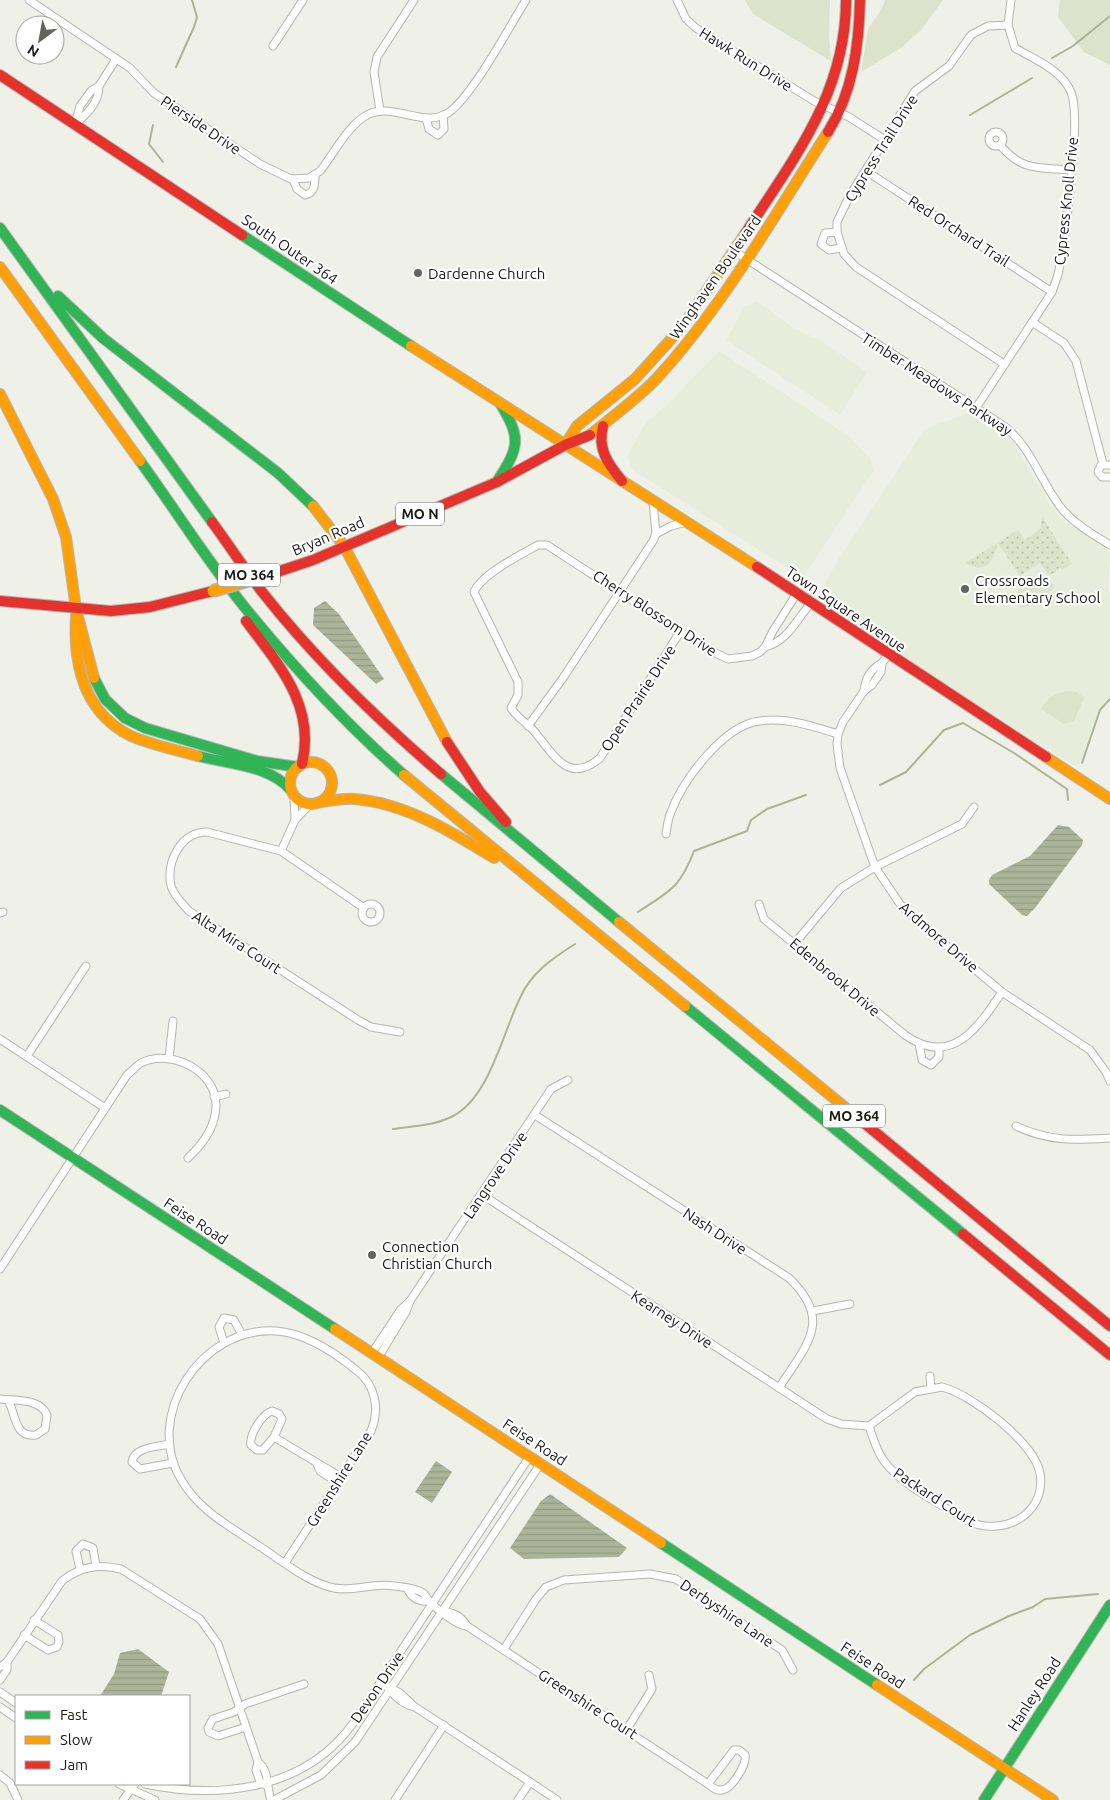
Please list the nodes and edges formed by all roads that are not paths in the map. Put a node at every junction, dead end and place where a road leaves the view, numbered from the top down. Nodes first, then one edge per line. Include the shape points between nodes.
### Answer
1 (29, 0) edge
2 (303, 0) edge
3 (414, 0) edge
4 (526, 0) edge
5 (677, 0) edge
6 (846, 0) edge
7 (860, 0) edge
8 (1011, 0) edge
9 (1008, 24) junction
10 (273, 46) dead end
11 (116, 60) junction
12 (0, 75) edge
13 (825, 106) junction
14 (380, 111) junction
15 (839, 112) junction
16 (443, 115) junction
17 (426, 118) junction
18 (74, 124) junction
19 (885, 140) junction
20 (1000, 145) dead end
21 (866, 170) junction
22 (1071, 170) junction
23 (315, 175) junction
24 (293, 179) junction
25 (0, 228) edge
26 (837, 232) junction
27 (842, 248) junction
28 (734, 251) junction
29 (20, 255) junction
30 (747, 260) junction
31 (0, 267) edge
32 (1052, 292) junction
33 (1032, 322) junction
34 (1004, 364) junction
35 (0, 394) edge
36 (500, 403) junction
37 (976, 408) junction
38 (603, 426) junction
39 (565, 445) junction
40 (1107, 465) edge
41 (1110, 477) edge
42 (622, 481) junction
43 (497, 482) junction
44 (653, 501) junction
45 (687, 522) junction
46 (656, 534) junction
47 (547, 545) joint
48 (1110, 545) edge
49 (344, 546) junction
50 (204, 553) junction
51 (621, 592) junction
52 (797, 593) junction
53 (0, 601) edge
54 (811, 603) junction
55 (76, 609) junction
56 (680, 632) junction
57 (765, 647) junction
58 (885, 659) junction
59 (528, 726) junction
60 (838, 734) junction
61 (300, 766) junction
62 (292, 793) junction
63 (1110, 799) edge
64 (315, 803) junction
65 (974, 807) dead end
66 (295, 820) junction
67 (666, 834) dead end
68 (529, 848) junction
69 (281, 852) junction
70 (875, 867) junction
71 (534, 882) junction
72 (759, 904) dead end
73 (364, 908) dead end
74 (795, 943) junction
75 (86, 966) dead end
76 (1002, 992) junction
77 (174, 1021) dead end
78 (400, 1032) dead end
79 (0, 1039) edge
80 (919, 1043) junction
81 (939, 1048) junction
82 (27, 1056) junction
83 (169, 1058) junction
84 (568, 1080) dead end
85 (1110, 1080) edge
86 (226, 1094) dead end
87 (214, 1097) junction
88 (105, 1108) junction
89 (0, 1110) edge
90 (534, 1115) junction
91 (1016, 1126) dead end
92 (1110, 1138) edge
93 (72, 1157) junction
94 (188, 1158) dead end
95 (481, 1194) junction
96 (0, 1269) edge
97 (850, 1304) dead end
98 (813, 1311) junction
99 (1110, 1326) edge
100 (242, 1335) junction
101 (224, 1343) junction
102 (375, 1355) junction
103 (1110, 1355) edge
104 (930, 1376) dead end
105 (779, 1388) junction
106 (931, 1389) junction
107 (4, 1400) edge
108 (869, 1426) junction
109 (274, 1437) junction
110 (169, 1444) junction
111 (530, 1456) junction
112 (541, 1462) junction
113 (172, 1463) junction
114 (339, 1480) junction
115 (470, 1547) junction
116 (480, 1554) junction
117 (285, 1563) junction
118 (96, 1566) junction
119 (80, 1569) junction
120 (431, 1602) junction
121 (1110, 1605) edge
122 (443, 1611) junction
123 (34, 1620) junction
124 (24, 1635) junction
125 (504, 1649) junction
126 (7, 1662) junction
127 (0, 1667) edge
128 (793, 1670) dead end
129 (650, 1675) dead end
130 (0, 1680) edge
131 (380, 1683) junction
132 (304, 1684) dead end
133 (390, 1690) junction
134 (0, 1692) edge
135 (15, 1702) edge
136 (0, 1707) edge
137 (240, 1708) junction
138 (15, 1717) edge
139 (444, 1725) junction
140 (246, 1727) junction
141 (627, 1730) junction
142 (1004, 1769) junction
143 (0, 1775) edge
144 (530, 1782) junction
145 (708, 1784) junction
146 (120, 1785) edge
147 (148, 1785) edge
148 (266, 1787) junction
149 (131, 1792) edge
150 (18, 1800) edge
151 (123, 1800) edge
152 (155, 1800) edge
153 (272, 1800) edge
154 (395, 1800) edge
155 (518, 1800) edge
156 (557, 1800) edge
157 (984, 1800) edge
158 (1053, 1800) edge

1 - 11 street, Pierside Drive
2 - 10 street
3 - 14 street via 377,57 374,72
4 - 16 street via 469,90
5 - 13 street, Hawk Run Drive via 686,19 696,28
6 - 13 main road, Winghaven Boulevard via 842,55
7 - 15 main road, Winghaven Boulevard via 859,41
8 - 9 street, Cypress Knoll Drive
9 - 19 street, Cypress Trail Drive via 988,26 971,35 949,66 915,91
9 - 22 street, Cypress Knoll Drive via 1015,48 1061,78 1071,92 1075,111
11 - 18 street via 80,106
11 - 24 street, Pierside Drive via 130,68 154,93 260,164
12 - 18 main road, South Outer 364
13 - 15 street, Hawk Run Drive
13 - 28 main road, Winghaven Boulevard
14 - 17 street
14 - 23 street, Pierside Drive via 360,120
15 - 19 street, Hawk Run Drive
15 - 30 main road, Winghaven Boulevard
16 - 17 street
16 - 17 street via 444,129 438,135 429,129
18 - 36 main road, South Outer 364
19 - 21 street, Cypress Trail Drive
20 - 22 street via 1013,160 1030,166
21 - 26 street, Cypress Trail Drive via 837,222
21 - 32 street, Red Orchard Trail
22 - 32 street, Cypress Knoll Drive via 1059,272
23 - 24 street via 302,180
23 - 24 street, Pierside Drive via 313,189 305,196
25 - 29 main road, MO 364
26 - 27 street
26 - 27 street via 825,233 821,238 822,244 829,250
27 - 34 street via 856,267
28 - 30 street, Timber Meadows Parkway
28 - 39 main road, Winghaven Boulevard via 664,349 624,389 578,426
29 - 49 main road via 91,329 298,490
29 - 68 main road, MO 364 via 233,554 291,626 403,742
30 - 37 street, Timber Meadows Parkway
30 - 38 main road, Winghaven Boulevard via 680,352 636,398
31 - 50 main road, MO 364
32 - 33 street, Cypress Knoll Drive
33 - 34 street, Cypress Knoll Drive
33 - 40 street via 1064,343 1076,361
34 - 37 street, Cypress Knoll Drive
35 - 55 main road via 53,499 66,537
36 - 39 main road, South Outer 364
36 - 43 main road via 513,423 518,439 512,459
37 - 48 street, Timber Meadows Parkway via 1016,436 1066,514
38 - 39 main road, Winghaven Boulevard via 587,438
38 - 42 main road via 598,441 600,450
39 - 42 main road, Town Square Avenue
39 - 43 main road, Bryan Road / MO N
40 - 41 street via 1099,467 1099,474 1104,478
42 - 44 main road, Town Square Avenue
43 - 49 main road, Bryan Road / MO N
44 - 45 main road, Town Square Avenue
44 - 46 street
45 - 46 street
45 - 52 main road, Town Square Avenue
46 - 51 street
47 - 51 street, Cherry Blossom Drive
47 - 59 street, Open Prairie Drive via 538,545 488,576 474,592 518,682 518,695 511,708
49 - 55 main road, Bryan Road / MO N, bridge via 268,575 144,608 113,611
49 - 68 main road via 460,763 480,792
50 - 61 main road via 232,601 282,671 296,698 308,744
50 - 71 main road, MO 364 via 267,634 346,720 402,773
51 - 56 street, Cherry Blossom Drive
51 - 59 street
52 - 54 main road, Town Square Avenue
52 - 57 street
53 - 55 main road, Bryan Road
54 - 57 street, Cherry Blossom Drive via 778,644
54 - 58 main road, Town Square Avenue
55 - 61 main road via 95,683 110,706 125,718 145,728 212,749 257,761
55 - 62 main road via 73,642 80,679 91,702 108,722 144,741 270,773 282,780
56 - 57 street, Cherry Blossom Drive via 728,659 752,656
56 - 59 street, Open Prairie Drive via 600,758 589,768 571,768 559,760
58 - 60 street via 881,672 864,691
58 - 63 main road, Town Square Avenue
60 - 67 street via 796,721 758,721 728,734 704,758 678,798 670,812
60 - 70 street, Ardmore Drive via 840,768
61 - 62 main road via 290,778
61 - 64 main road via 318,764 330,775 330,791
62 - 64 main road via 301,802
62 - 66 street
64 - 66 street
64 - 71 main road via 362,800 404,812 455,834
65 - 70 street via 962,824
66 - 69 street
68 - 99 main road, MO 364
69 - 73 street, Alta Mira Court
69 - 78 street, Alta Mira Court via 207,832 196,832 180,845 173,858 171,886 189,911 285,974 358,1020 372,1027
70 - 74 street via 841,888
70 - 76 street, Ardmore Drive via 900,904
71 - 103 main road, MO 364
72 - 74 street, Edenbrook Drive via 764,919
74 - 80 street, Edenbrook Drive via 905,1035
75 - 82 street
76 - 81 street via 985,1018 962,1041
76 - 85 street, Ardmore Drive via 1090,1050
77 - 83 street
79 - 82 street
80 - 81 street, Edenbrook Drive
80 - 81 street via 922,1060 931,1065 940,1057
82 - 88 street
83 - 87 street via 187,1063 203,1075
83 - 88 street via 141,1063 127,1076
84 - 90 street, Langrove Drive via 551,1089
86 - 87 street
87 - 94 street via 215,1116 209,1133 200,1148
88 - 93 street
89 - 93 main road, Feise Road
90 - 95 street, Langrove Drive
90 - 98 street, Nash Drive via 789,1278 804,1293
91 - 92 street via 1052,1139
93 - 96 street
93 - 102 main road, Feise Road
95 - 102 street, Langrove Drive via 410,1301 401,1309
95 - 105 street, Kearney Drive
97 - 98 street
98 - 105 street via 809,1340
100 - 101 street, Greenshire Lane
100 - 101 street via 234,1320 224,1318 220,1328
100 - 114 street, Greenshire Lane via 276,1331 305,1338 352,1366 367,1380 375,1402 374,1423
101 - 110 street, Greenshire Lane via 199,1362 181,1387 170,1418
102 - 111 main road, Feise Road
104 - 106 street
105 - 108 street, Kearney Drive via 835,1422
106 - 108 street, Packard Court via 915,1392
106 - 108 street, Packard Court via 942,1387 959,1392 1026,1445 1036,1460 1041,1484 1038,1498 1028,1513 1016,1522 1000,1527 976,1525 917,1488 885,1463
107 - 107 street via 14,1411 17,1426 23,1433 36,1435 45,1428 48,1418 42,1407
109 - 109 street via 282,1419 272,1411 251,1437 250,1445 263,1450
109 - 114 street via 325,1466
110 - 113 street, Greenshire Lane
110 - 113 street via 137,1452 132,1462 143,1470
111 - 112 main road, Feise Road
111 - 115 street, Devon Drive
112 - 116 street, Devon Drive
112 - 142 main road, Feise Road
113 - 117 street, Greenshire Lane via 202,1507
114 - 117 street, Greenshire Lane
115 - 116 street
115 - 120 street, Devon Drive
116 - 122 street, Devon Drive
117 - 120 street, Greenshire Lane via 308,1578 334,1588 381,1585 408,1590 411,1596 422,1602
118 - 119 street
118 - 119 street via 93,1548 83,1544 76,1551
118 - 137 street via 130,1573 200,1619 218,1644
119 - 123 street via 62,1581
120 - 122 street, Greenshire Court
120 - 131 street, Devon Drive
121 - 142 main road, Hanley Road
122 - 125 street, Greenshire Court via 460,1626 467,1626
122 - 133 street, Devon Drive
123 - 124 street
123 - 124 street via 56,1633 57,1647 48,1650
124 - 126 street
125 - 128 street, Derbyshire Lane via 546,1587 564,1580 650,1574 676,1579 782,1650
125 - 141 street, Greenshire Court
126 - 127 street
126 - 130 street via 7,1670
129 - 141 street via 652,1689
131 - 133 street
131 - 148 street, Devon Drive via 349,1729 326,1754 306,1770
132 - 137 street
133 - 139 street via 408,1706
133 - 153 street, Devon Drive via 361,1734 340,1758 312,1781
134 - 135 street
136 - 138 street
137 - 140 street
137 - 140 street via 213,1719 209,1732 218,1736
139 - 144 street
139 - 154 street
140 - 148 street via 258,1762 264,1767 268,1779
141 - 145 street, Greenshire Court
142 - 157 main road, Hanley Road
142 - 158 main road, Feise Road
143 - 150 street via 10,1783
144 - 155 street
144 - 156 street
145 - 145 street via 723,1790 729,1786 745,1763 745,1755 734,1750
146 - 149 street
147 - 148 street, Devon Drive via 176,1794 205,1798 232,1797
148 - 153 street
149 - 151 street
149 - 152 street

